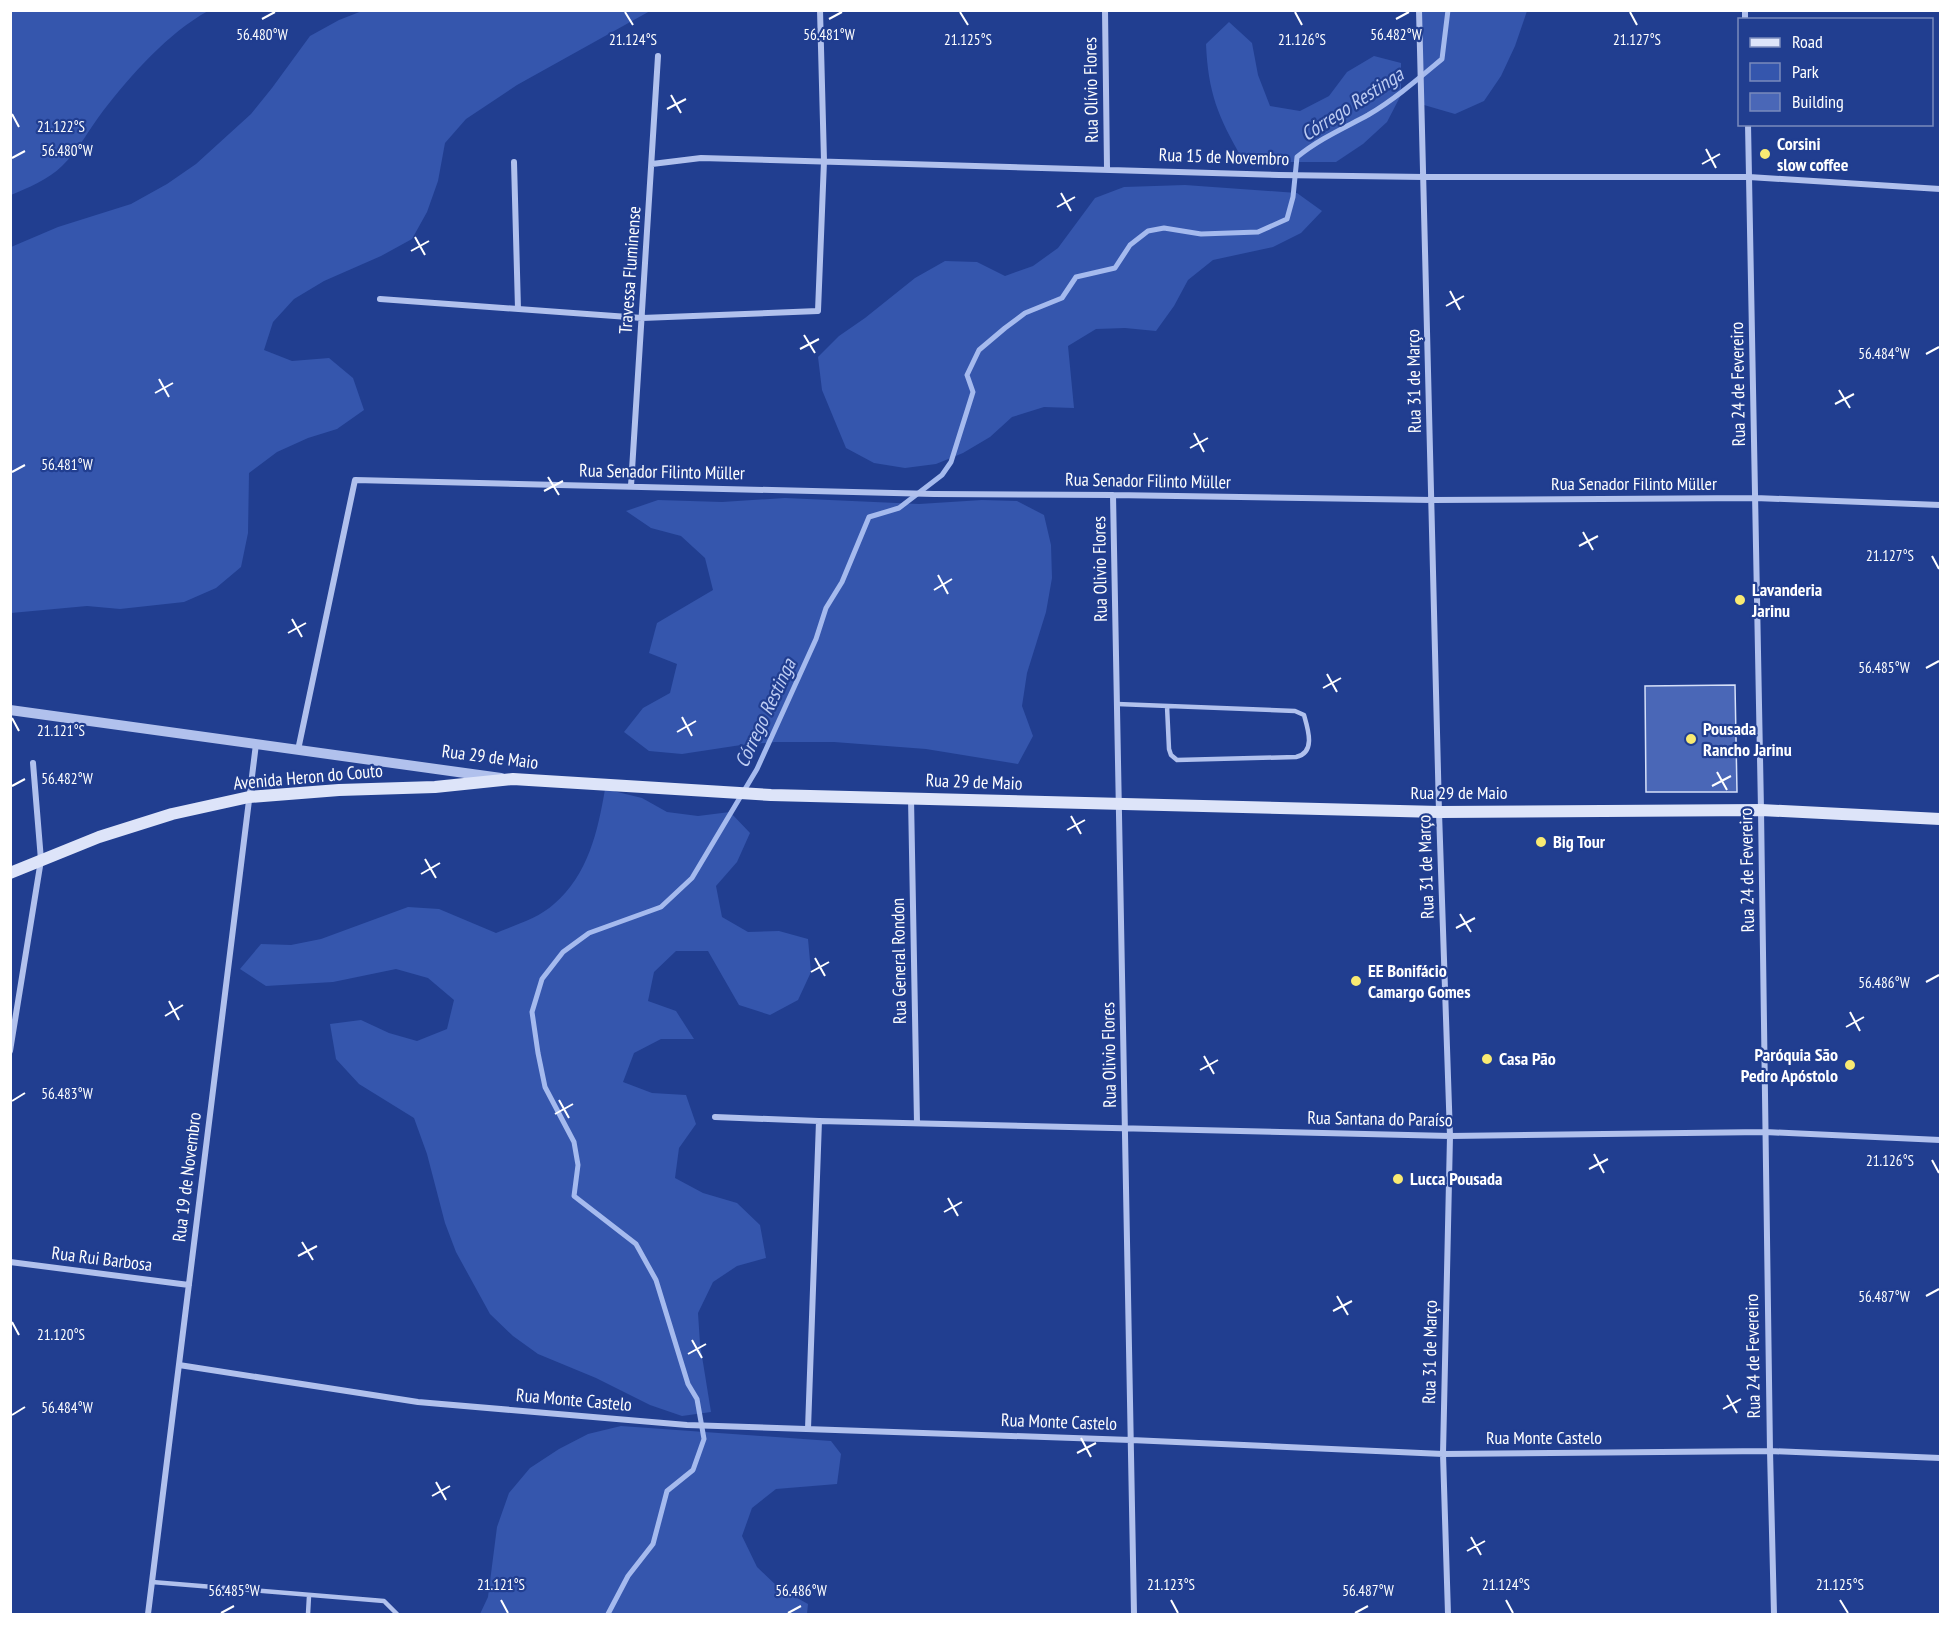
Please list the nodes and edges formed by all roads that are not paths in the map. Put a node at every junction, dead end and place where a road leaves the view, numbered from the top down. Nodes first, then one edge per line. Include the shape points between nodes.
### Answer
1 (820, 10) edge
2 (1105, 10) edge
3 (1419, 10) edge
4 (658, 56) dead end
5 (1748, 126) edge
6 (824, 161) junction
7 (514, 162) dead end
8 (652, 164) junction
9 (1107, 168) junction
10 (1424, 177) junction
11 (1749, 177) junction
12 (1941, 189) edge
13 (380, 299) dead end
14 (518, 309) junction
15 (642, 318) junction
16 (631, 486) junction
17 (1113, 495) junction
18 (1755, 498) junction
19 (1432, 500) junction
20 (1941, 505) edge
21 (1117, 704) junction
22 (1167, 706) junction
23 (10, 710) edge
24 (256, 744) junction
25 (298, 750) junction
26 (33, 763) dead end
27 (513, 779) junction
28 (249, 797) junction
29 (911, 798) junction
30 (1119, 804) junction
31 (1761, 810) junction
32 (1438, 812) junction
33 (1941, 819) edge
34 (41, 860) junction
35 (10, 873) edge
36 (10, 1051) edge
37 (715, 1117) dead end
38 (819, 1121) junction
39 (917, 1124) junction
40 (1125, 1128) junction
41 (1765, 1132) junction
42 (1450, 1136) junction
43 (1941, 1140) edge
44 (10, 1262) edge
45 (189, 1285) junction
46 (179, 1365) junction
47 (808, 1429) junction
48 (1131, 1440) junction
49 (1770, 1451) junction
50 (1443, 1454) junction
51 (1941, 1458) edge
52 (152, 1582) junction
53 (309, 1596) junction
54 (148, 1614) edge
55 (308, 1614) edge
56 (397, 1614) edge
57 (1134, 1614) edge
58 (1448, 1614) edge
59 (1774, 1614) edge

1 - 6 street
2 - 9 street, Rua Olívio Flores
3 - 10 street, Rua 31 de Março
4 - 8 street, Travessa Fluminense
5 - 11 street, Rua 24 de Fevereiro
6 - 8 street, Rua 15 de Novembro via 701,158
6 - 9 street, Rua 15 de Novembro
6 - 15 street via 818,311
7 - 14 street
8 - 15 street, Travessa Fluminense
9 - 10 street, Rua 15 de Novembro
10 - 11 street, Rua 15 de Novembro
10 - 19 street, Rua 31 de Março
11 - 12 street, Rua 15 de Novembro
11 - 18 street, Rua 24 de Fevereiro
13 - 14 street
14 - 15 street
15 - 16 street, Travessa Fluminense
16 - 17 street, Rua Senador Filinto Müller
16 - 25 street, Rua Senador Filinto Müller via 355,480
17 - 19 street, Rua Senador Filinto Müller
17 - 21 street, Rua Olivio Flores
18 - 19 street, Rua Senador Filinto Müller
18 - 20 street, Rua Senador Filinto Müller
18 - 31 street, Rua 24 de Fevereiro
19 - 32 street, Rua 31 de Março
21 - 22 lane
21 - 30 street, Rua Olivio Flores
22 - 22 lane via 1295,711 1304,715 1308,751 1296,758 1177,759 1169,749
23 - 24 street, Rua 29 de Maio
24 - 25 street, Rua 29 de Maio
24 - 28 street, Rua 19 de Novembro
25 - 27 street, Rua 29 de Maio
26 - 34 street
27 - 28 main road, Avenida Heron do Couto
27 - 29 main road, Rua 29 de Maio via 771,795
28 - 34 main road, Avenida Heron do Couto via 172,814
28 - 45 street, Rua 19 de Novembro
29 - 30 main road, Rua 29 de Maio
29 - 39 street, Rua General Rondon
30 - 32 main road, Rua 29 de Maio
30 - 40 street, Rua Olivio Flores
31 - 32 main road, Rua 29 de Maio
31 - 33 main road, Rua 29 de Maio
31 - 41 street, Rua 24 de Fevereiro
32 - 42 street, Rua 31 de Março
34 - 35 main road, Avenida Heron do Couto
34 - 36 street
37 - 38 street, Rua Santana do Paraíso
38 - 39 street, Rua Santana do Paraíso
38 - 47 street
39 - 40 street, Rua Santana do Paraíso
40 - 42 street, Rua Santana do Paraíso
40 - 48 street, Rua Olivio Flores
41 - 42 street, Rua Santana do Paraíso
41 - 43 street, Rua Santana do Paraíso
41 - 49 street, Rua 24 de Fevereiro
42 - 50 street, Rua 31 de Março
44 - 45 street, Rua Rui Barbosa
45 - 46 street, Rua 19 de Novembro
46 - 47 street, Rua Monte Castelo via 418,1402 687,1425
46 - 52 street, Rua 19 de Novembro
47 - 48 street, Rua Monte Castelo
48 - 50 street, Rua Monte Castelo
48 - 57 street, Rua Olivio Flores
49 - 50 street, Rua Monte Castelo
49 - 51 street, Rua Monte Castelo
49 - 59 street, Rua 24 de Fevereiro
50 - 58 street, Rua 31 de Março
52 - 53 lane
52 - 54 street, Rua 19 de Novembro
53 - 55 lane
53 - 56 lane via 384,1601

